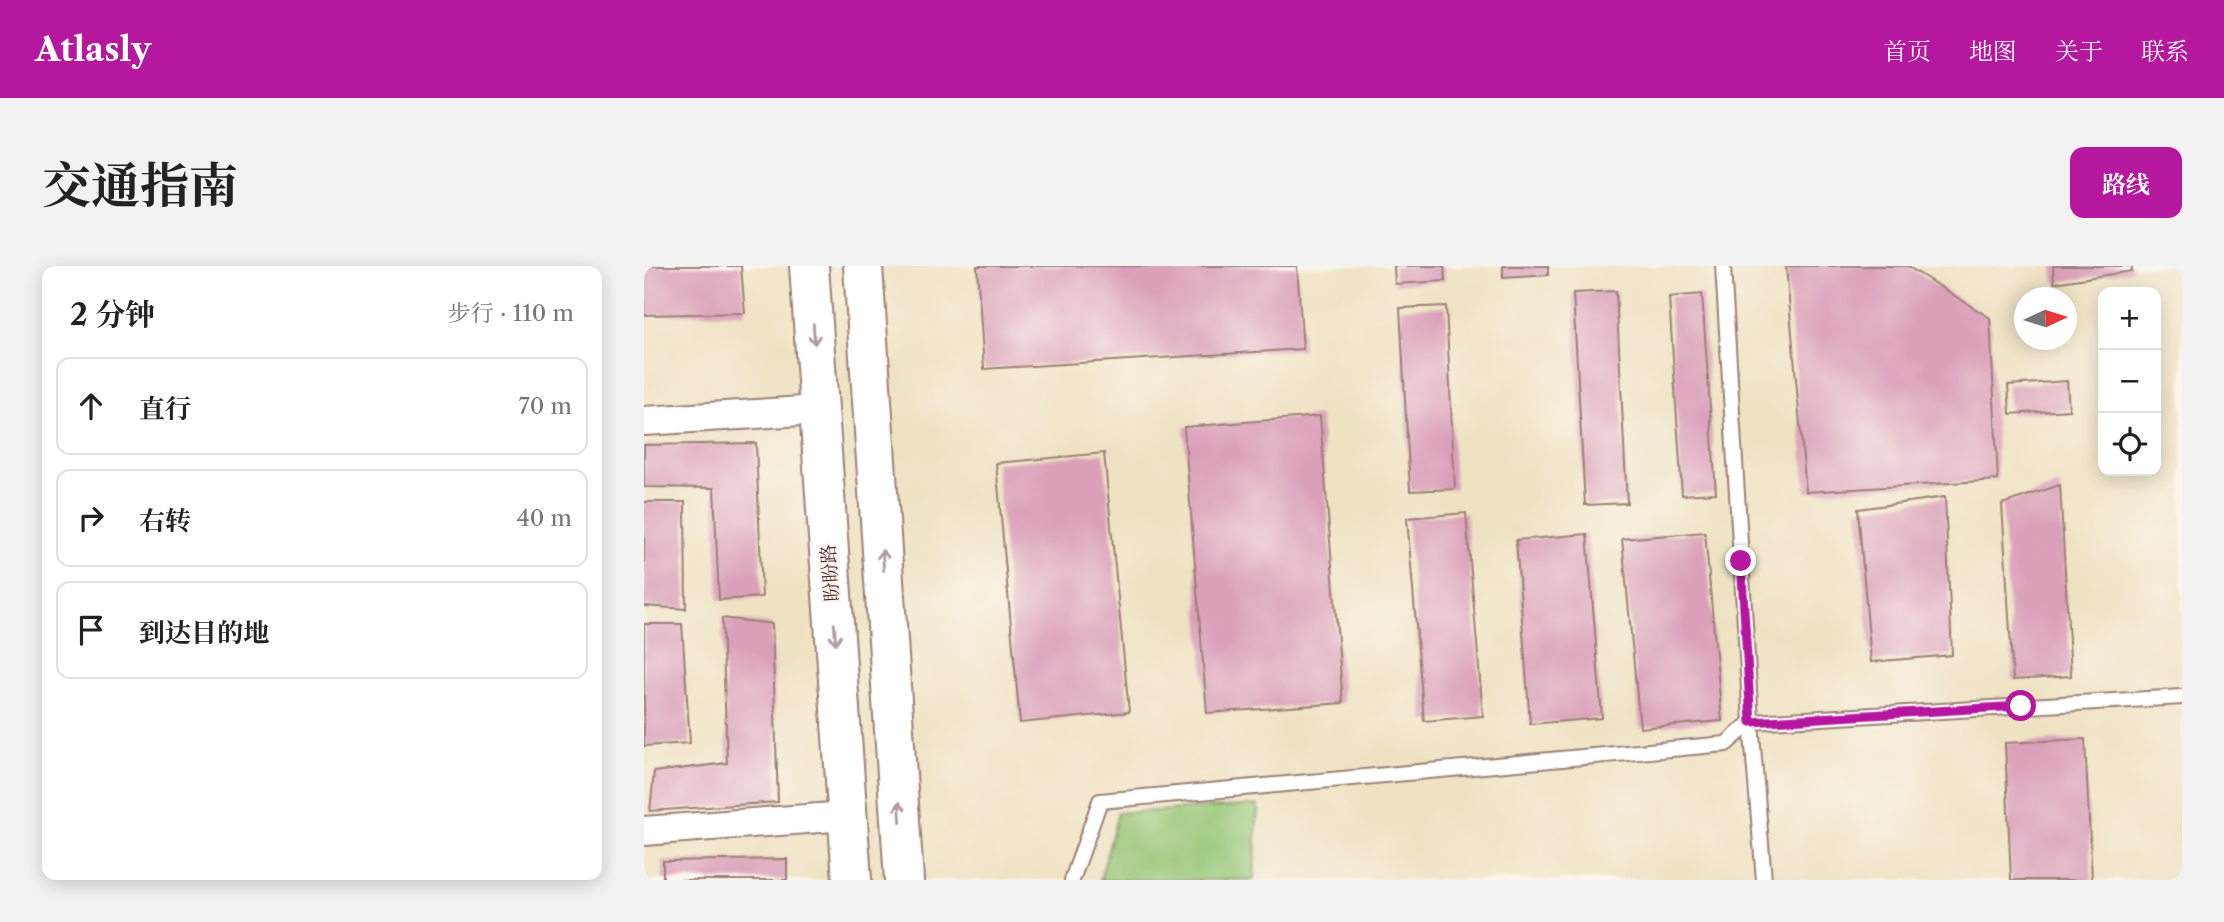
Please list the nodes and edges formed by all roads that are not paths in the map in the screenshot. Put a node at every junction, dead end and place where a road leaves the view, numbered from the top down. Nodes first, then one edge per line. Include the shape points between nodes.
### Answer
1 (809, 266) edge
2 (863, 266) edge
3 (1723, 266) edge
4 (819, 410) junction
5 (644, 421) edge
6 (2182, 697) edge
7 (1751, 722) junction
8 (847, 816) junction
9 (644, 831) edge
10 (852, 880) edge
11 (904, 880) edge
12 (1072, 880) edge
13 (1764, 880) edge

1 -> 4 main road, 盼盼路
11 -> 2 main road
3 - 7 lane
4 - 5 street
4 -> 8 main road, 盼盼路
6 - 7 lane
7 - 12 lane via 1727,744 1100,801
7 - 13 lane
8 - 9 street
8 - 10 main road, 盼盼路

